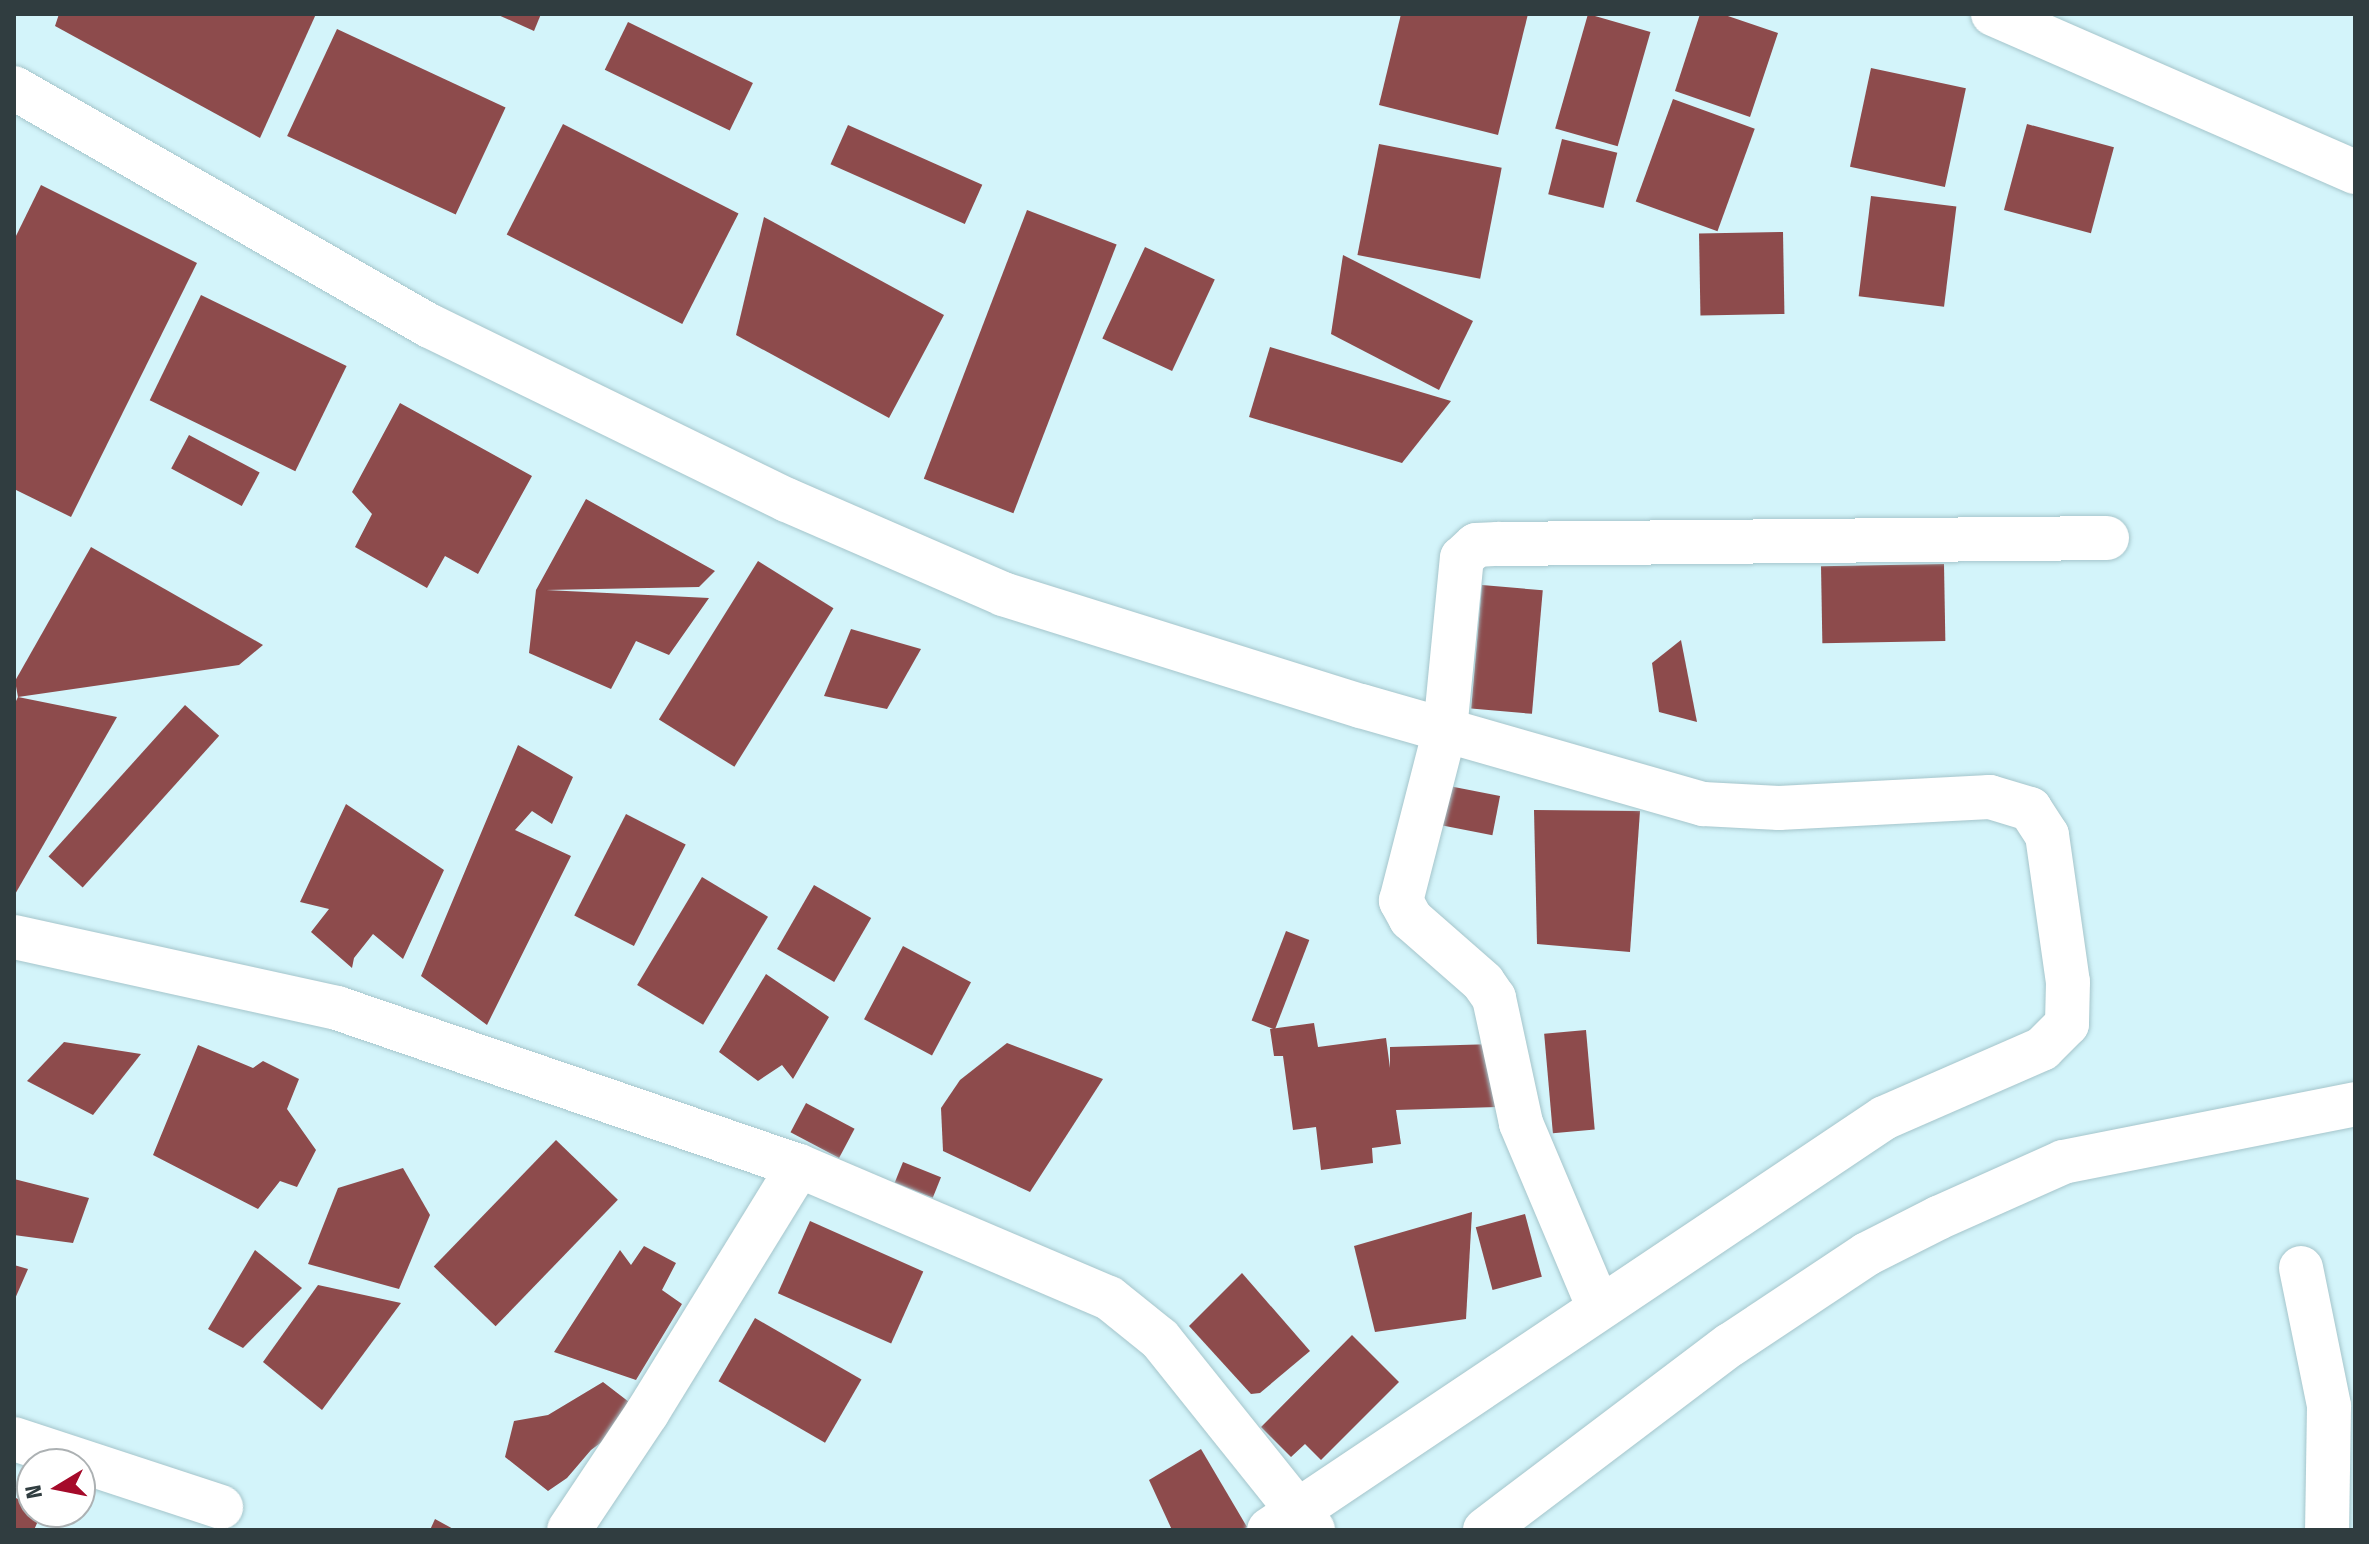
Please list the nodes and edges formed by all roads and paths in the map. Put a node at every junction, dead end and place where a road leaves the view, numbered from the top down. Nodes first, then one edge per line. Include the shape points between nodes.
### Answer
1 (1993, 14) edge
2 (14, 88) edge
3 (2355, 172) edge
4 (2107, 538) dead end
5 (1445, 730) junction
6 (14, 937) edge
7 (2355, 1104) edge
8 (799, 1166) junction
9 (2301, 1268) dead end
10 (1599, 1308) junction
11 (14, 1439) edge
12 (221, 1507) dead end
13 (1293, 1523) edge
14 (569, 1530) edge
15 (1485, 1530) edge
16 (2327, 1530) edge

1 - 3 street
2 - 5 street via 430,326 787,500 1003,594
4 - 5 street via 1476,545 1462,558
5 - 10 street via 1401,901 1411,919 1483,982 1494,998 1521,1123
5 - 10 street via 1703,804 1779,808 1990,797 2030,809 2047,835 2068,982 2067,1024 2042,1049 1884,1118
6 - 8 street via 337,1008
7 - 15 street via 2063,1162 1938,1218 1867,1254 1730,1345
8 - 13 street via 1109,1298 1160,1339
8 - 14 street
9 - 16 street via 2329,1406
10 - 13 street
11 - 12 street

